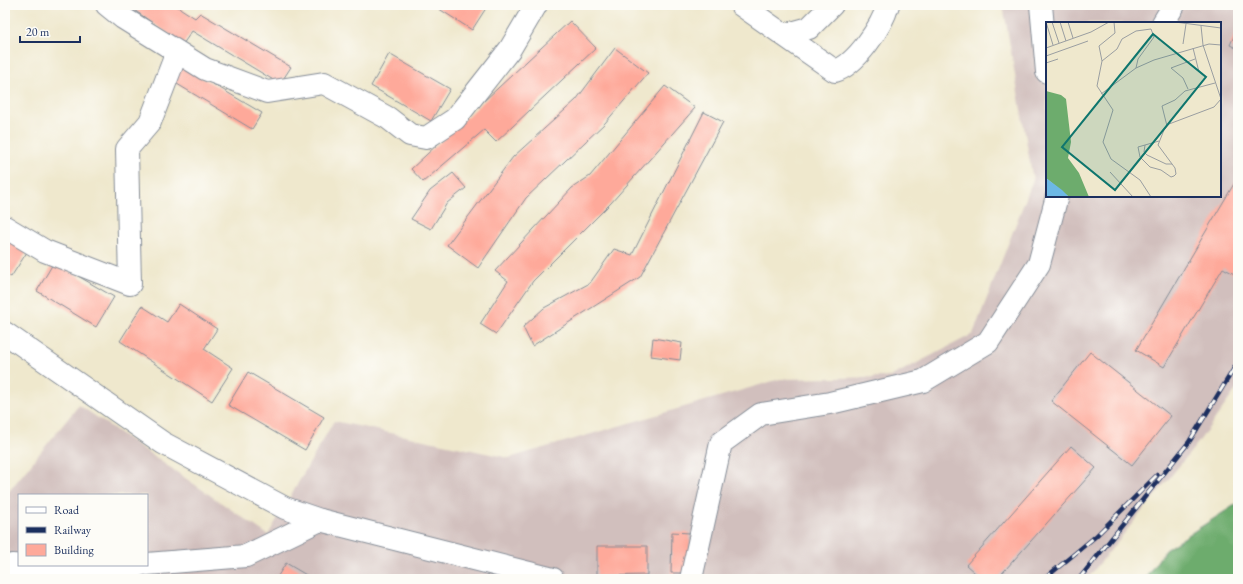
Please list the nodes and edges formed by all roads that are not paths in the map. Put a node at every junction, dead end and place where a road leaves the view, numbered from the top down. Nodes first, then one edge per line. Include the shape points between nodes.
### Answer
1 (107, 5) edge
2 (536, 5) edge
3 (742, 5) edge
4 (832, 5) edge
5 (888, 5) edge
6 (1041, 5) edge
7 (1174, 5) edge
8 (1165, 22) edge
9 (784, 35) junction
10 (176, 52) junction
11 (1046, 61) edge
12 (1057, 197) edge
13 (5, 227) edge
14 (5, 333) edge
15 (320, 520) junction
16 (148, 564) edge
17 (18, 565) edge
18 (26, 566) edge
19 (127, 566) edge
20 (5, 568) edge
21 (553, 579) edge
22 (691, 579) edge

1 - 10 street
2 - 10 street via 510,49 456,119 426,138 410,135 388,118 324,83 267,92 205,69
3 - 9 street
4 - 9 street via 809,28
5 - 9 street via 865,48 840,70 835,71
6 - 11 street
7 - 8 street
10 - 13 street via 150,122 127,149 130,284 45,251
12 - 22 street via 1039,264 988,342 923,381 830,403 761,414 721,443
14 - 15 street via 163,443 285,508
15 - 16 street via 246,556
15 - 21 street
17 - 20 street
18 - 19 street via 81,570

